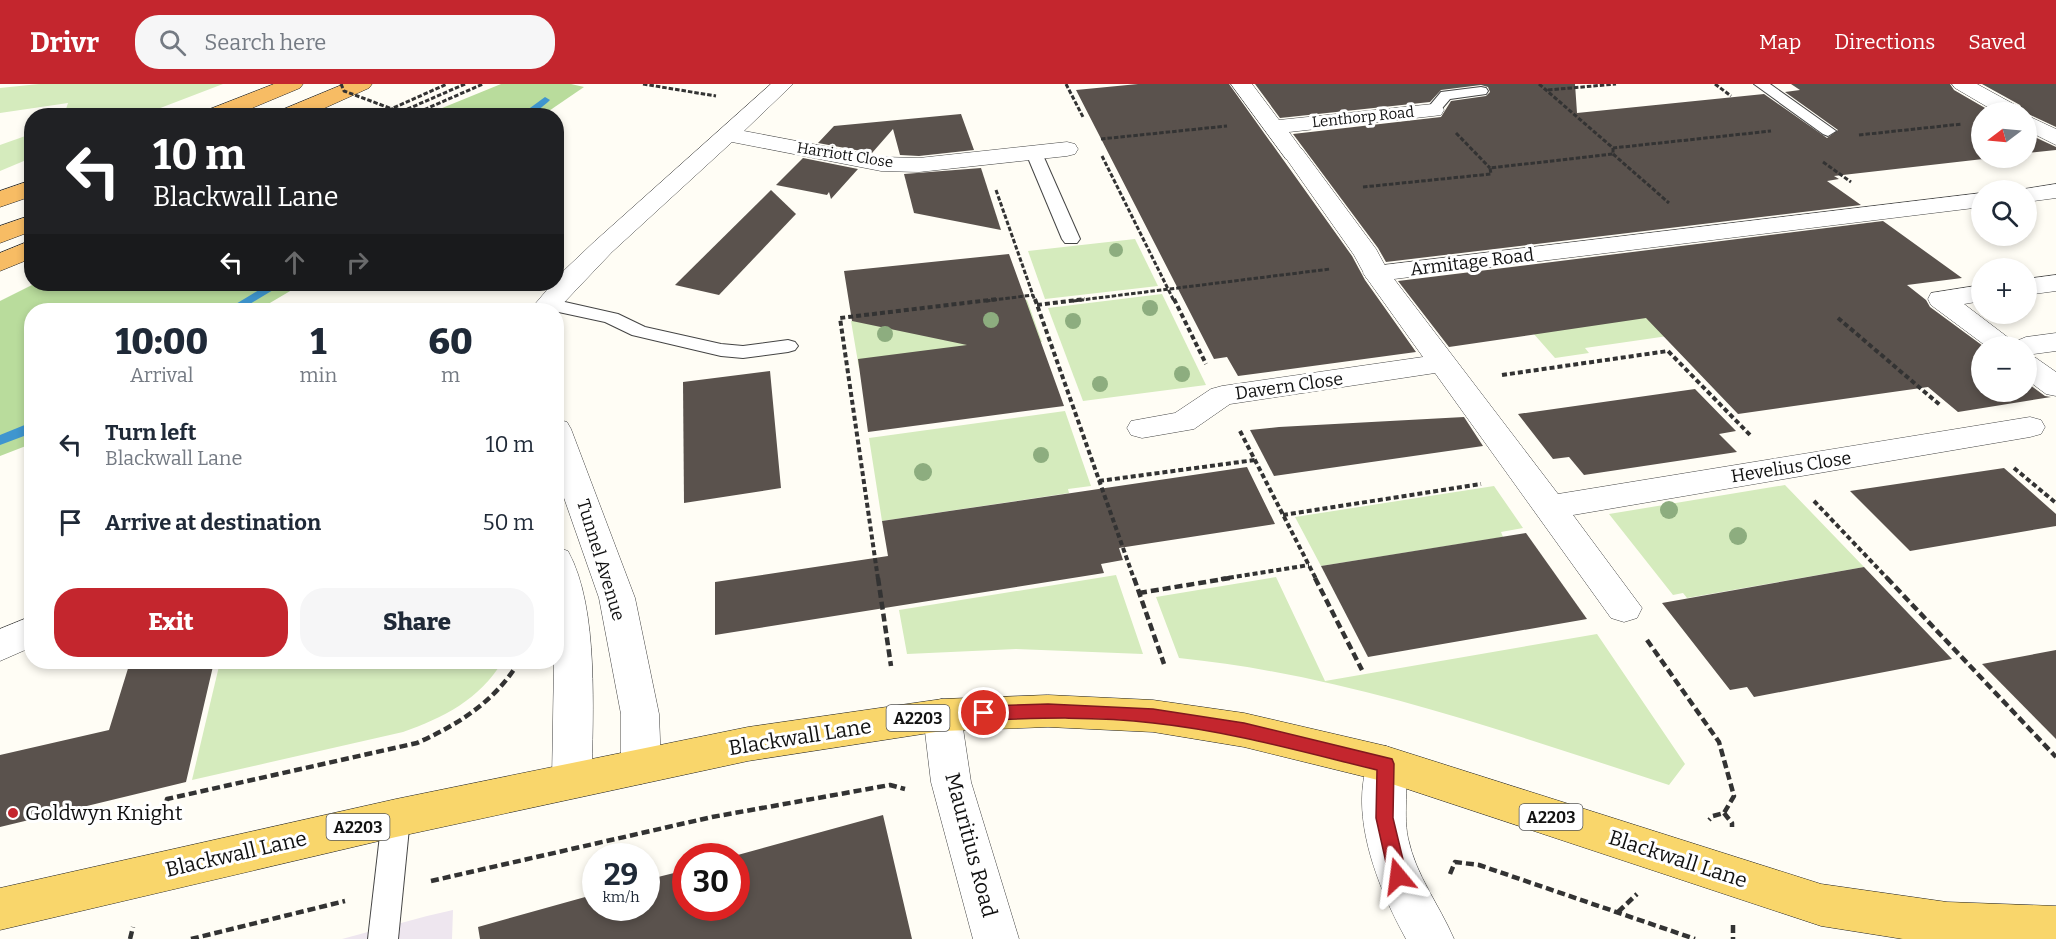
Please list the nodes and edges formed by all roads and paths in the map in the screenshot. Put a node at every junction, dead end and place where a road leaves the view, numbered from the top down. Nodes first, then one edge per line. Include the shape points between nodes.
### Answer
1 (293, 84) edge
2 (341, 84) edge
3 (362, 84) edge
4 (447, 84) edge
5 (465, 84) edge
6 (483, 84) edge
7 (643, 84) edge
8 (783, 84) edge
9 (1066, 84) edge
10 (1241, 84) edge
11 (1539, 84) edge
12 (1616, 84) edge
13 (1761, 84) edge
14 (1962, 84) edge
15 (1546, 90) junction
16 (1481, 91) dead end
17 (719, 97) dead end
18 (1994, 102) edge
19 (233, 108) edge
20 (306, 108) edge
21 (392, 108) edge
22 (394, 108) edge
23 (412, 108) edge
24 (428, 108) edge
25 (1433, 110) joint
26 (1971, 123) dead end
27 (1272, 124) junction
28 (1449, 126) dead end
29 (2037, 127) edge
30 (1779, 130) dead end
31 (1828, 131) dead end
32 (728, 135) junction
33 (1851, 136) dead end
34 (2056, 138) edge
35 (1095, 142) junction
36 (1613, 148) junction
37 (1067, 149) joint
38 (1034, 153) junction
39 (1613, 154) junction
40 (1490, 168) junction
41 (24, 184) edge
42 (995, 188) dead end
43 (24, 190) edge
44 (0, 191) edge
45 (1320, 191) junction
46 (2056, 191) edge
47 (2037, 194) edge
48 (0, 200) edge
49 (1971, 201) edge
50 (1669, 203) dead end
51 (24, 225) edge
52 (0, 235) edge
53 (1071, 239) dead end
54 (24, 252) edge
55 (0, 263) edge
56 (1334, 269) dead end
57 (1376, 273) junction
58 (2056, 283) edge
59 (2037, 286) edge
60 (564, 287) edge
61 (1168, 289) junction
62 (560, 291) edge
63 (1033, 295) junction
64 (1971, 295) edge
65 (549, 303) edge
66 (1037, 305) junction
67 (564, 310) edge
68 (1838, 318) dead end
69 (1971, 322) edge
70 (1974, 324) edge
71 (1990, 336) edge
72 (2056, 342) edge
73 (2037, 345) edge
74 (788, 346) dead end
75 (1444, 363) junction
76 (1209, 371) dead end
77 (2037, 372) edge
78 (1495, 376) dead end
79 (2056, 387) edge
80 (1944, 408) dead end
81 (2030, 427) dead end
82 (1142, 428) dead end
83 (1239, 429) dead end
84 (1757, 442) dead end
85 (564, 451) edge
86 (1255, 460) junction
87 (2013, 466) dead end
88 (1099, 481) junction
89 (1487, 483) dead end
90 (1813, 500) dead end
91 (2056, 503) edge
92 (1551, 507) junction
93 (1283, 515) junction
94 (1309, 565) junction
95 (1139, 593) junction
96 (564, 594) edge
97 (1624, 608) joint
98 (24, 634) edge
99 (0, 646) edge
100 (1164, 664) dead end
101 (891, 666) dead end
102 (515, 669) edge
103 (1362, 670) dead end
104 (942, 715) junction
105 (2056, 757) edge
106 (1386, 764) junction
107 (641, 766) junction
108 (572, 780) junction
109 (914, 786) dead end
110 (165, 811) dead end
111 (1724, 813) dead end
112 (396, 818) junction
113 (1455, 862) dead end
114 (436, 880) dead end
115 (1628, 903) dead end
116 (0, 909) edge
117 (1618, 912) junction
118 (282, 916) dead end
119 (2056, 928) edge
120 (1952, 931) edge
121 (191, 939) edge
122 (383, 939) edge
123 (996, 939) edge
124 (1431, 939) edge
125 (1695, 939) edge

1 - 19 highway
2 - 21 path, bridge via 344,91
3 - 20 highway
4 - 22 path
5 - 23 path
6 - 24 path
7 - 17 path
8 - 32 street
9 - 35 path
10 - 27 street
11 - 15 path
12 - 15 path
13 - 31 lane
14 - 18 street
15 - 36 path
16 - 25 lane, Lenthorp Road via 1446,95
25 - 27 street, Lenthorp Road
26 - 33 path
27 - 35 path
27 - 45 street
28 - 40 path
29 - 34 street
30 - 36 path
32 - 38 street, Harriott Close via 881,164 919,165
32 - 60 street via 595,254
35 - 37 path
35 - 61 path
36 - 39 path
37 - 38 street, Harriott Close
38 - 53 lane
39 - 40 path
39 - 50 path
40 - 45 path via 1491,174
41 - 44 highway
42 - 63 path
43 - 48 highway
45 - 57 street via 1369,257
46 - 47 street
49 - 57 street, Armitage Road
51 - 52 highway
54 - 55 highway
56 - 61 path
57 - 75 street, Armitage Road
58 - 59 street
61 - 66 path
61 - 76 path
62 - 65 street
63 - 66 path
63 - 101 path via 840,318
64 - 69 street via 1941,299
66 - 88 path
67 - 74 lane via 611,318 639,331 721,350
68 - 80 path
70 - 71 street
72 - 73 street
75 - 82 street, Davern Close via 1222,396 1183,422
75 - 92 street, Armitage Road
77 - 79 street
78 - 84 path via 1668,351
81 - 92 street, Hevelius Close
83 - 86 path
85 - 107 street, Tunnel Avenue via 617,598 639,714
86 - 88 path
86 - 93 path
87 - 91 path
88 - 95 path
89 - 93 path
90 - 105 path
92 - 97 street, Armitage Road
93 - 94 path
94 - 95 path
94 - 103 path
95 - 100 path
96 - 108 street via 569,615
97 - 111 path via 1719,742 1734,796
98 - 99 street
102 - 110 path via 483,706 452,728 417,743 167,799
104 - 106 main road, Blackwall Lane / A2203 via 1048,711 1153,716 1244,730
104 - 107 main road, Blackwall Lane / A2203 via 748,744
104 - 123 street, Mauritius Road via 951,782
106 - 120 main road, Blackwall Lane / A2203 via 1821,905
106 - 124 street via 1387,838 1398,876
107 - 108 main road, Blackwall Lane / A2203
108 - 112 main road, Blackwall Lane / A2203
109 - 114 path via 905,789 890,785 712,817
112 - 116 main road, Blackwall Lane / A2203
112 - 122 lane
113 - 117 path via 1479,865
115 - 117 path
117 - 125 path
118 - 121 path
119 - 120 main road, Blackwall Lane / A2203

